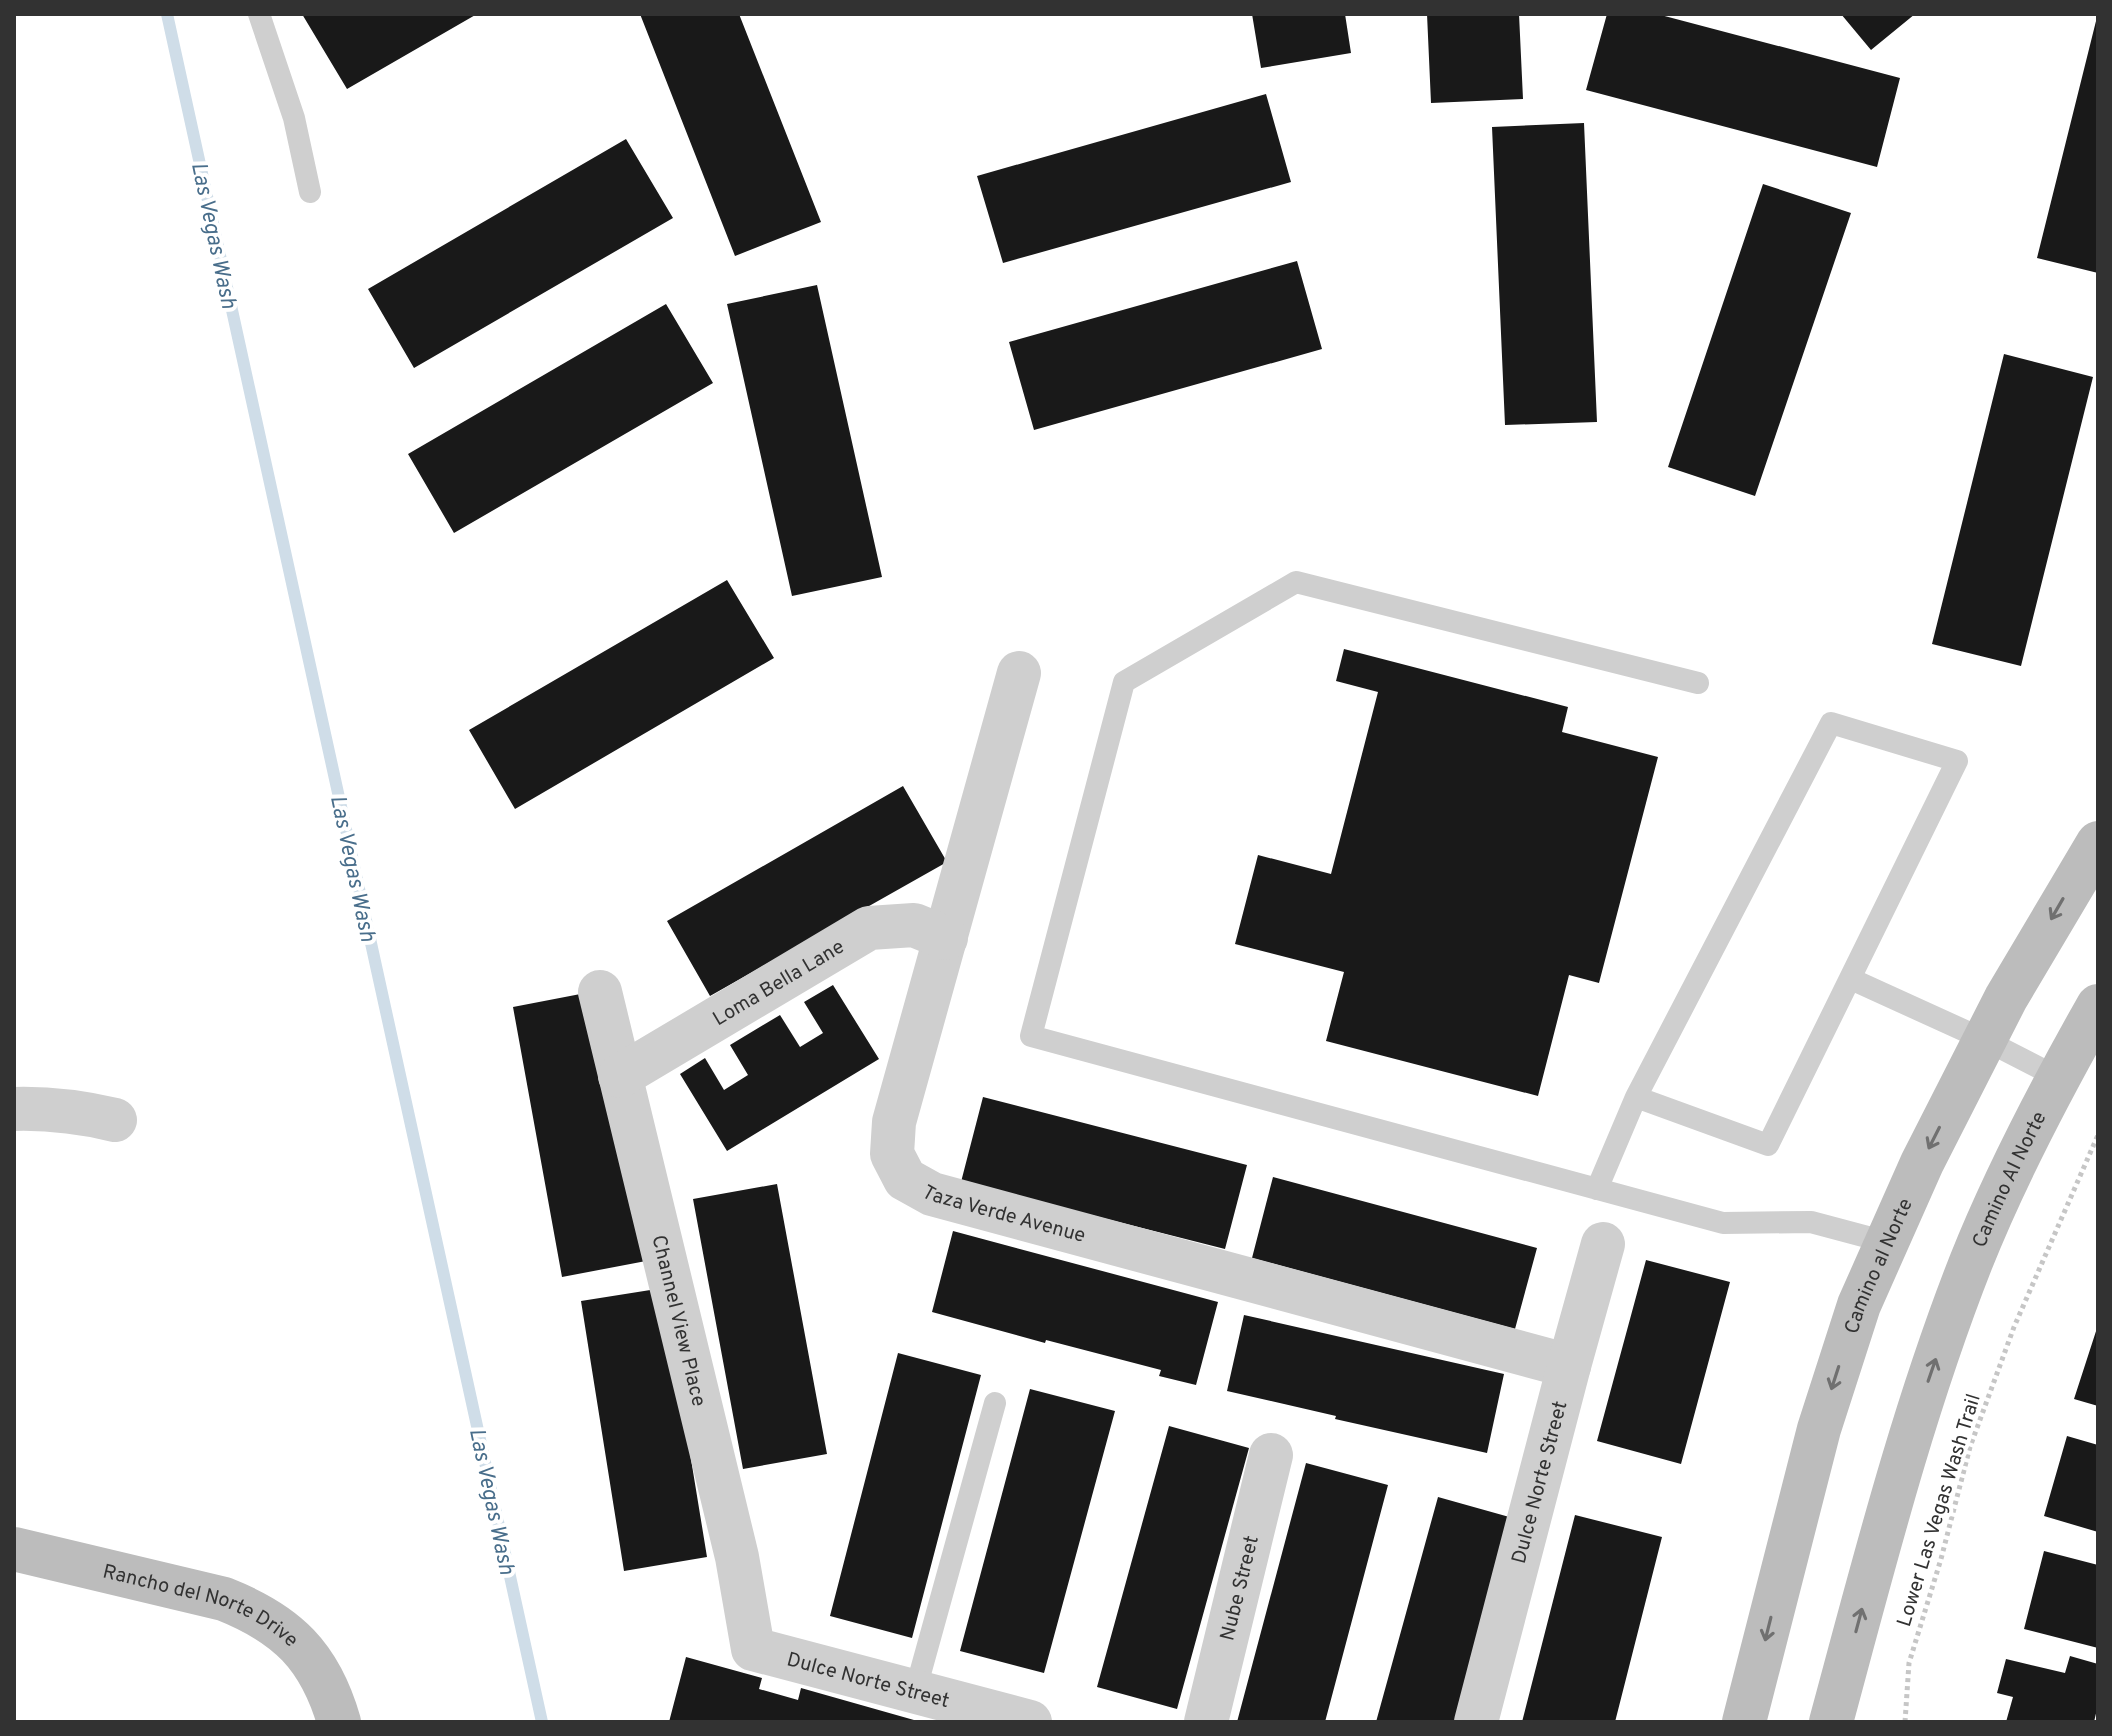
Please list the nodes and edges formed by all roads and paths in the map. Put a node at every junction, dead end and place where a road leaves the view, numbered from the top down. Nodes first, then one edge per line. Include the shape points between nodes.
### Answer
1 (259, 14) edge
2 (310, 192) dead end
3 (1019, 673) dead end
4 (1698, 683) dead end
5 (2098, 843) edge
6 (946, 938) junction
7 (1851, 979) junction
8 (600, 992) dead end
9 (2098, 1006) edge
10 (1985, 1040) junction
11 (620, 1076) junction
12 (2059, 1078) junction
13 (1636, 1097) junction
14 (14, 1109) edge
15 (115, 1120) dead end
16 (2098, 1135) edge
17 (1597, 1189) junction
18 (1886, 1242) junction
19 (1603, 1244) dead end
20 (1569, 1366) junction
21 (995, 1403) dead end
22 (1271, 1455) dead end
23 (14, 1549) edge
24 (753, 1649) joint
25 (915, 1692) junction
26 (339, 1722) edge
27 (1030, 1722) edge
28 (1206, 1722) edge
29 (1476, 1722) edge
30 (1744, 1722) edge
31 (1831, 1722) edge
32 (1905, 1722) edge

1 - 2 lane via 294,118
3 - 6 street, Taza Verde Avenue
4 - 17 lane via 1296,582 1124,682 1031,1036
5 -> 10 main road, Camino al Norte
6 - 11 street, Loma Bella Lane via 914,925 869,928
6 - 20 street, Taza Verde Avenue via 894,1122 892,1154 905,1179 932,1194
7 - 10 lane
7 - 13 lane via 1768,1145
7 - 13 lane via 1957,761 1831,723
8 - 11 street, Channel View Place
9 - 12 main road
10 - 12 lane
10 -> 18 main road, Camino al Norte
11 - 24 street, Channel View Place via 737,1557
31 -> 12 main road, Camino Al Norte via 1933,1368 1971,1262
13 - 17 lane
14 - 15 street via 42,1108
16 - 32 path, Lower Las Vegas Wash Trail via 2014,1327 1970,1447 1909,1663
17 - 18 lane via 1723,1223 1811,1222
18 -> 30 main road, Camino al Norte via 1859,1305 1819,1429
19 - 20 street, Dulce Norte Street
20 - 29 street, Dulce Norte Street
21 - 25 lane
22 - 28 street, Nube Street
23 - 26 main road, Rancho del Norte Drive via 251,1610 276,1625 313,1663
24 - 25 street, Dulce Norte Street
25 - 27 street, Dulce Norte Street

